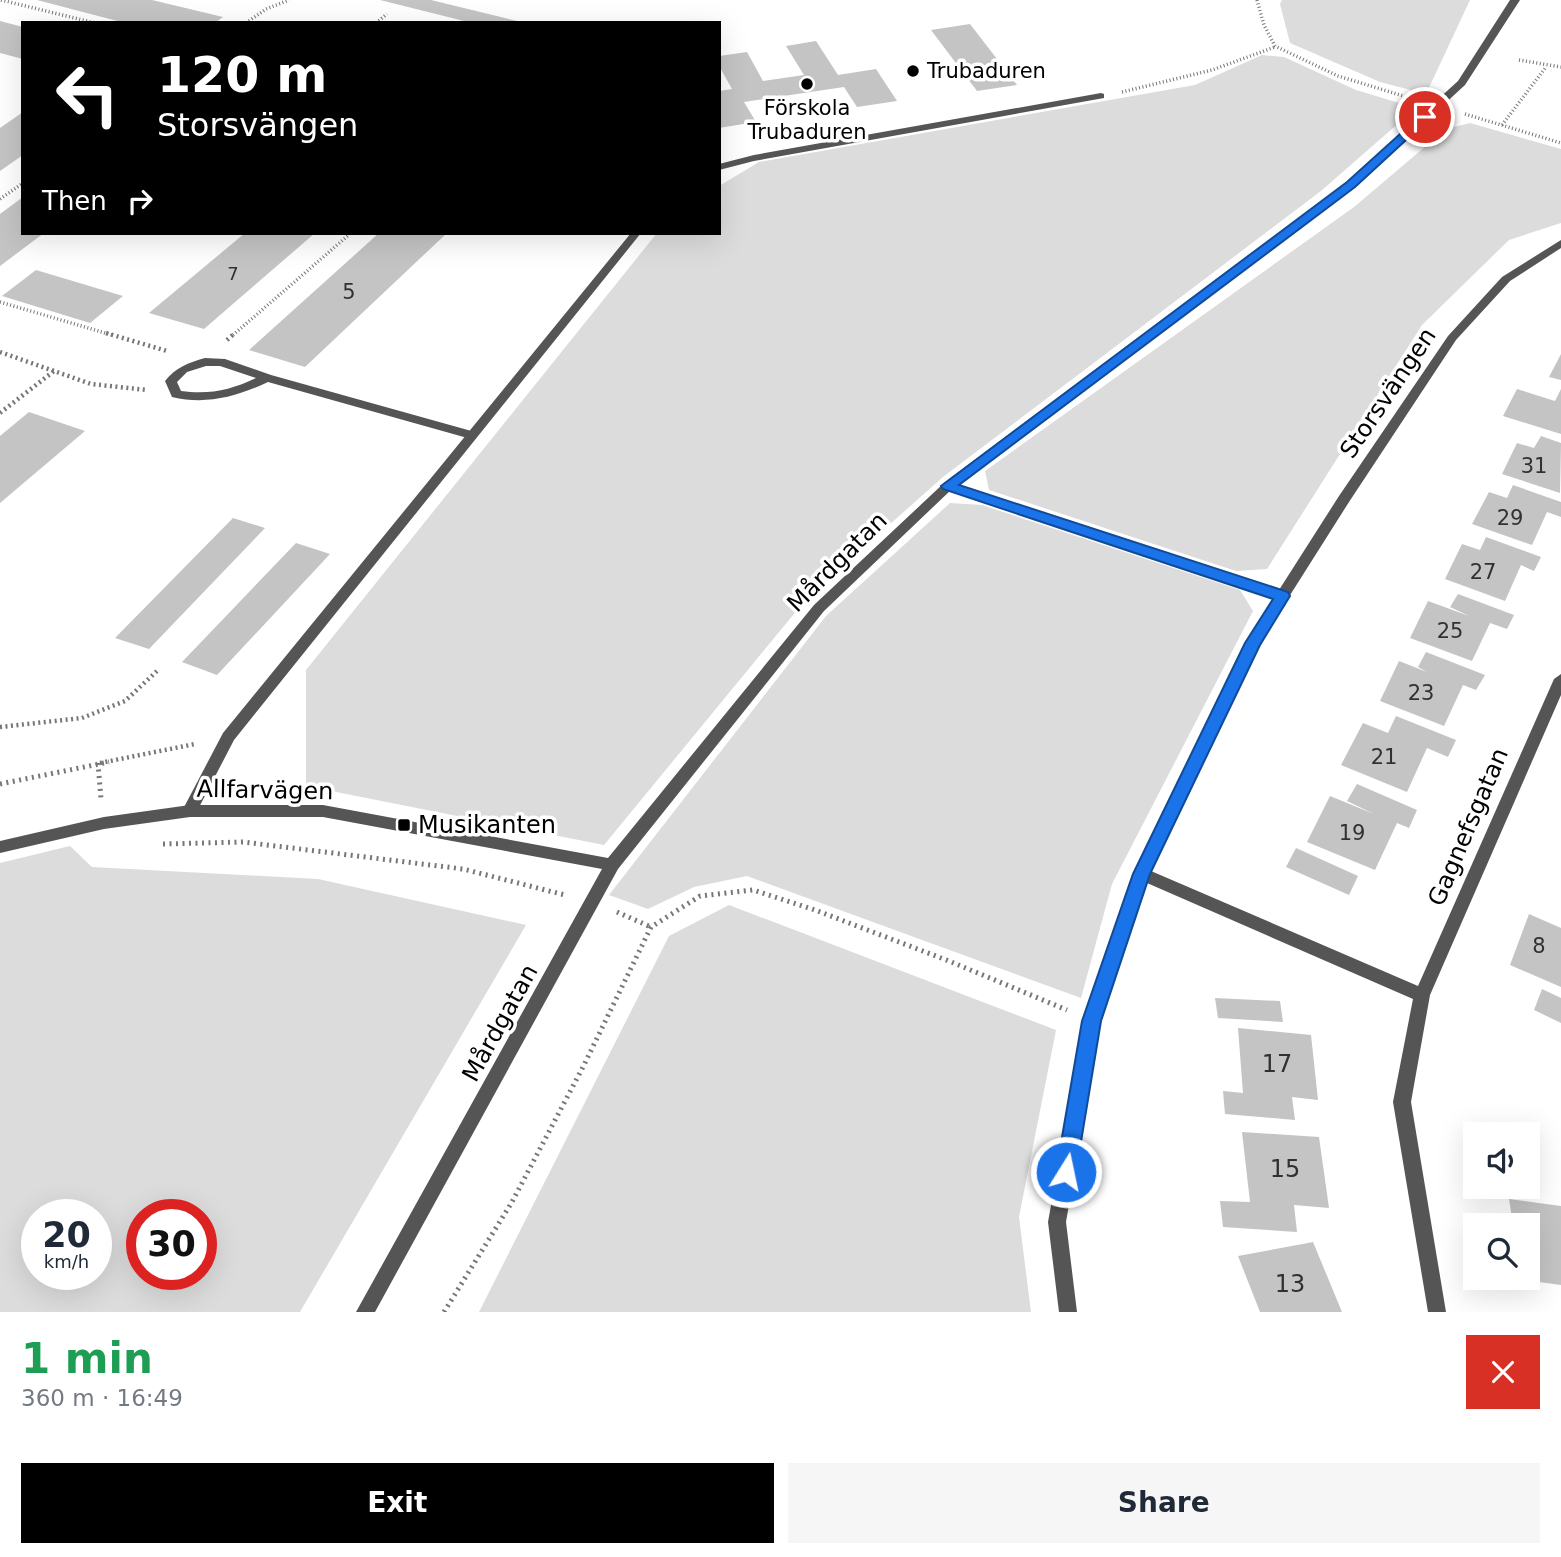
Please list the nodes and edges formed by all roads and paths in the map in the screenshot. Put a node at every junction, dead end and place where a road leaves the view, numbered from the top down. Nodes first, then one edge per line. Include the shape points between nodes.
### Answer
1 (1, 0) edge
2 (289, 0) edge
3 (1257, 0) edge
4 (1516, 0) edge
5 (387, 14) dead end
6 (87, 21) edge
7 (249, 21) edge
8 (378, 21) edge
9 (1275, 47) junction
10 (1519, 60) dead end
11 (1546, 67) junction
12 (1561, 67) edge
13 (1101, 96) joint
14 (1413, 99) dead end
15 (1454, 111) dead end
16 (1502, 125) junction
17 (1561, 143) edge
18 (721, 166) edge
19 (21, 184) edge
20 (0, 199) edge
21 (349, 235) edge
22 (634, 235) edge
23 (1561, 243) edge
24 (0, 302) edge
25 (0, 352) edge
26 (199, 363) junction
27 (55, 370) junction
28 (267, 378) junction
29 (174, 388) junction
30 (0, 413) edge
31 (471, 435) junction
32 (948, 486) junction
33 (1282, 596) junction
34 (157, 671) dead end
35 (1561, 679) edge
36 (0, 727) edge
37 (228, 737) junction
38 (98, 764) junction
39 (0, 784) edge
40 (190, 811) junction
41 (104, 823) junction
42 (149, 845) dead end
43 (0, 847) edge
44 (612, 865) junction
45 (1142, 874) junction
46 (592, 902) junction
47 (652, 927) junction
48 (1422, 995) junction
49 (1091, 1021) junction
50 (365, 1312) edge
51 (444, 1312) edge
52 (1068, 1312) edge
53 (1437, 1312) edge

1 - 6 path
2 - 7 path
3 - 9 path
4 - 32 street, Mårdgatan via 1462,83 1351,184
5 - 8 path
9 - 13 path via 1179,80
9 - 14 path via 1338,76
10 - 11 path
11 - 12 path
11 - 16 path
13 - 18 street
15 - 16 path
16 - 17 path
19 - 20 path
21 - 26 path
22 - 31 street
23 - 33 street, Storsvängen via 1506,279 1452,338
24 - 26 path
25 - 27 path
26 - 28 street via 221,362
26 - 29 street via 183,369 171,381
27 - 29 path via 129,391
27 - 30 path
28 - 29 street via 229,395 200,398 176,394
28 - 31 street
31 - 37 street
32 - 33 street
32 - 44 street, Mårdgatan via 819,608
33 - 45 street, Storsvängen via 1253,643
34 - 36 path via 125,701 82,718
35 - 48 street, Gagnefsgatan
37 - 38 path
37 - 40 street
38 - 39 path
38 - 41 path
40 - 41 street, Allfarvägen
40 - 44 street, Allfarvägen via 323,811
41 - 43 street, Allfarvägen
42 - 46 path via 243,842 463,869
44 - 46 street, Mårdgatan
45 - 48 street
45 - 49 street, Storsvängen
46 - 47 path
46 - 50 street, Mårdgatan
47 - 49 path via 700,896 753,890 949,961
47 - 51 path via 512,1202
48 - 53 street, Gagnefsgatan via 1402,1102
49 - 52 street, Storsvängen via 1057,1222

